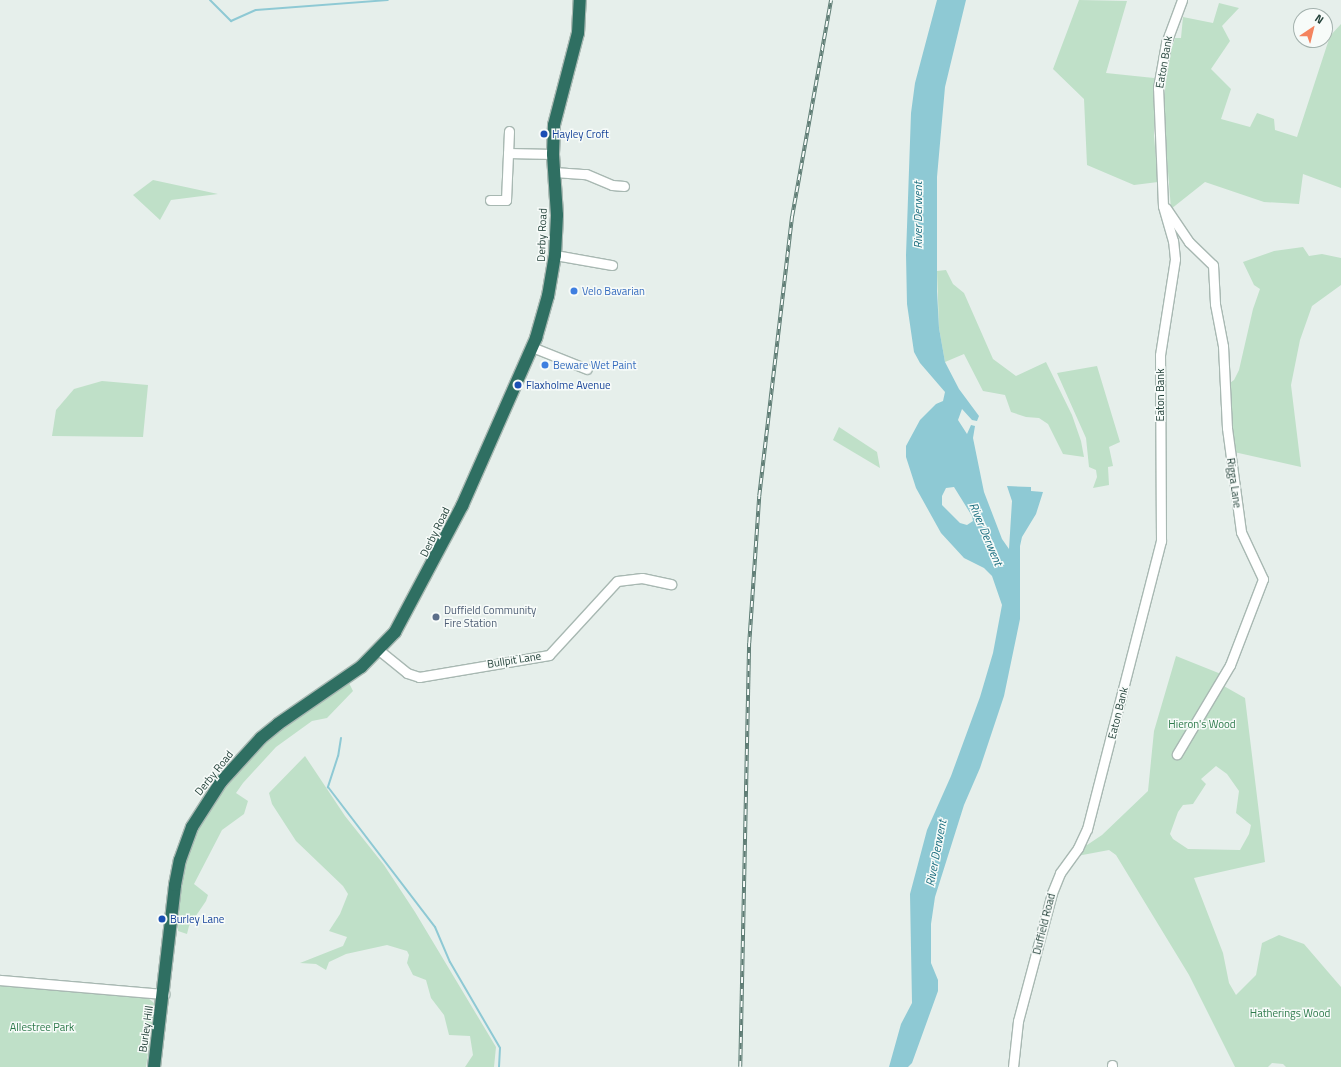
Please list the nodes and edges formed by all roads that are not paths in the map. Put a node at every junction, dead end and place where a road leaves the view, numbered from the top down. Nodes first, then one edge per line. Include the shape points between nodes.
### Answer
1 (580, 0) edge
2 (1182, 0) edge
3 (509, 131) dead end
4 (508, 153) junction
5 (553, 154) junction
6 (554, 172) junction
7 (624, 186) dead end
8 (490, 200) dead end
9 (1163, 206) junction
10 (555, 255) junction
11 (612, 265) dead end
12 (532, 347) junction
13 (587, 369) dead end
14 (671, 584) dead end
15 (380, 651) junction
16 (1177, 754) dead end
17 (1098, 788) joint
18 (0, 980) edge
19 (164, 994) junction
20 (154, 1067) edge
21 (1013, 1067) edge

1 - 5 highway, Derby Road via 578,33 556,114
2 - 9 street, Eaton Bank via 1166,43 1158,88
3 - 4 street
4 - 5 street
4 - 8 street via 506,200
5 - 6 highway, Derby Road
6 - 7 street via 586,174 612,185
6 - 10 highway, Derby Road via 557,215
9 - 16 street, Rigga Lane via 1189,242 1213,265 1215,304 1223,346 1228,434 1241,532 1263,579 1230,665
9 - 17 street, Eaton Bank via 1175,259 1160,354 1162,532
10 - 11 street
10 - 12 highway, Derby Road via 548,296
12 - 13 street
12 - 15 highway, Derby Road via 437,557 401,624
14 - 15 street, Bullpit Lane via 642,578 617,581 549,655 419,677 407,673
15 - 19 highway, Derby Road via 354,674 269,731 230,772 204,805 188,837 177,873
17 - 21 street, Duffield Road via 1083,839 1060,873 1052,893 1018,1021
18 - 19 street
19 - 20 highway, Burley Hill

